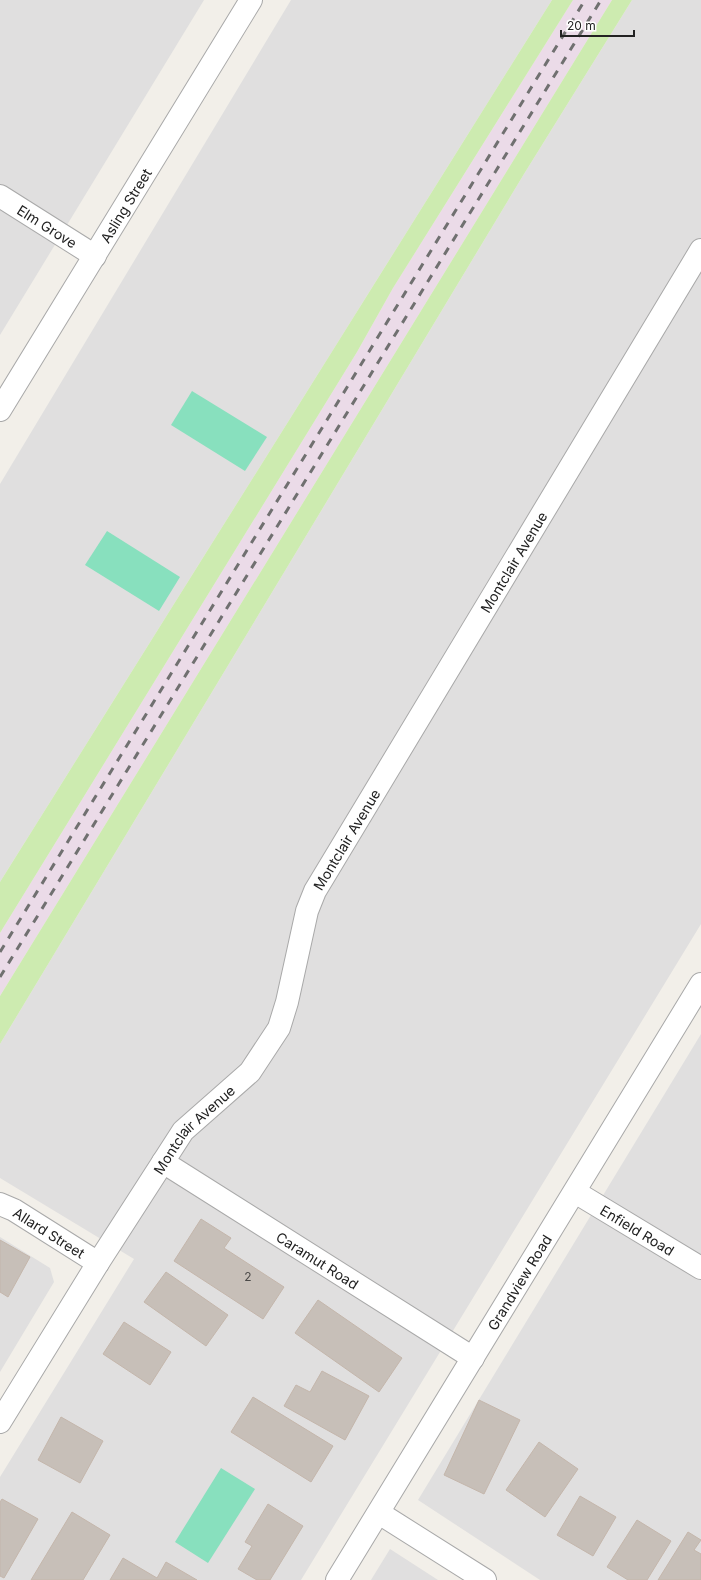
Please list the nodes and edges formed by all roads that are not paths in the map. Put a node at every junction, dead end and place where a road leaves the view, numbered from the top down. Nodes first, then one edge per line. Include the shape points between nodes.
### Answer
1 (251, 0) edge
2 (0, 196) edge
3 (701, 250) edge
4 (95, 256) junction
5 (0, 410) edge
6 (701, 984) edge
7 (162, 1162) junction
8 (574, 1192) junction
9 (0, 1204) edge
10 (98, 1263) junction
11 (701, 1268) edge
12 (472, 1358) junction
13 (0, 1422) edge
14 (379, 1513) junction
15 (337, 1580) edge
16 (485, 1580) edge

1 - 4 street, Asling Street
2 - 4 street, Elm Grove
3 - 7 street, Montclair Avenue via 315,892 307,911 279,1028 250,1072 183,1132
4 - 5 street, Asling Street
6 - 8 street, Grandview Road
7 - 10 street, Montclair Avenue
7 - 12 street, Caramut Road
8 - 11 street, Enfield Road
8 - 12 street, Grandview Road
9 - 10 street, Allard Street via 14,1210
10 - 13 street, Montclair Avenue
12 - 14 street, Grandview Road
14 - 15 street, Grandview Road
14 - 16 street

